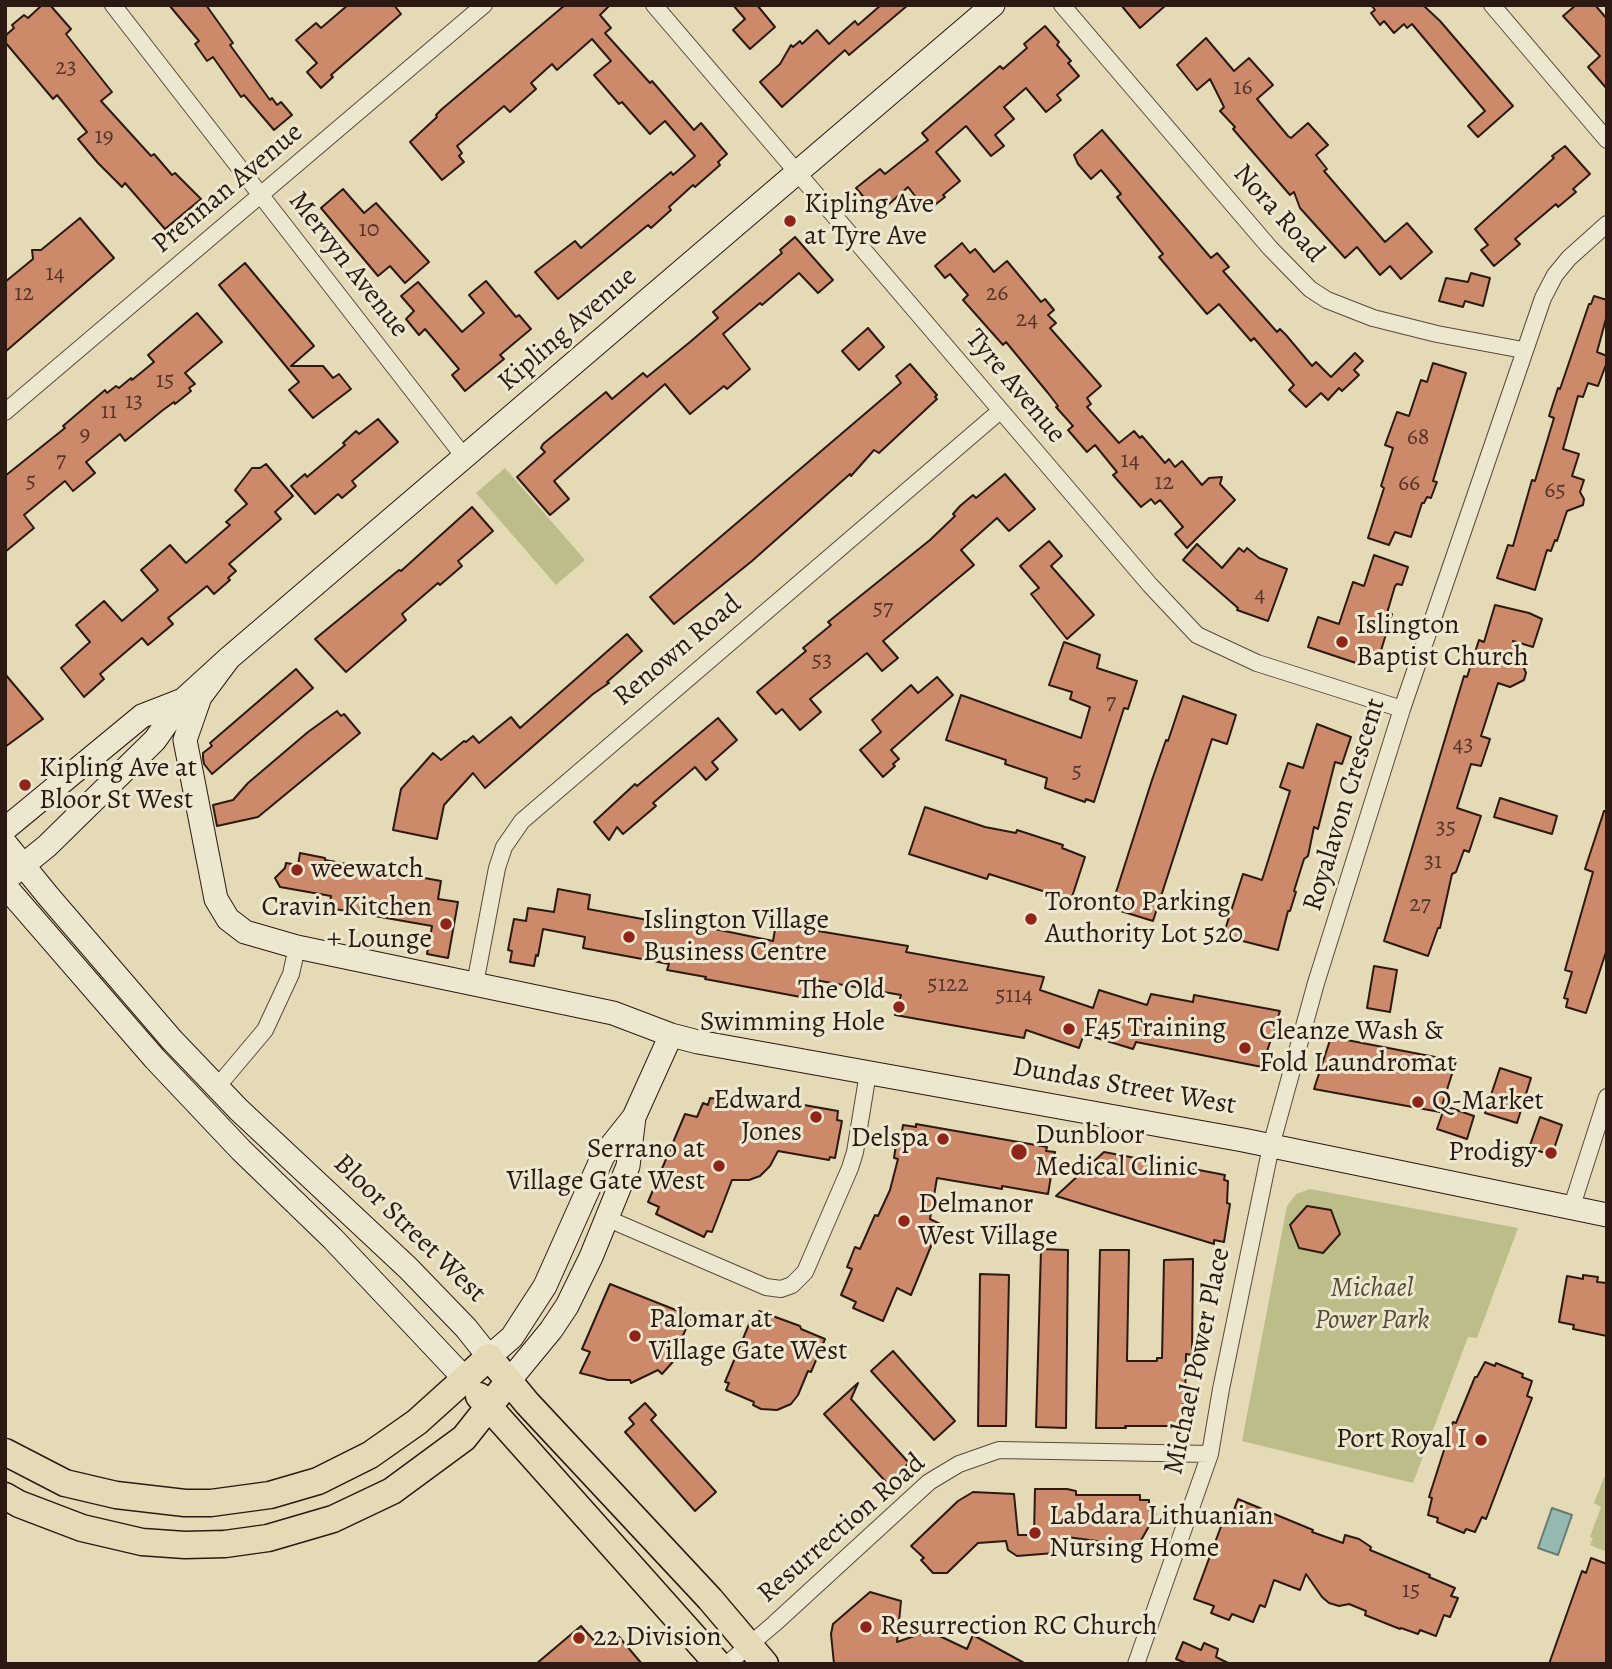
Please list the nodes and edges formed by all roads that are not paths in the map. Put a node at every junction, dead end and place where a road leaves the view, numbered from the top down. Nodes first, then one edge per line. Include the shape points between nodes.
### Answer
1 (113, 5) edge
2 (484, 5) edge
3 (654, 5) edge
4 (993, 5) edge
5 (1062, 5) edge
6 (1492, 5) edge
7 (1607, 140) edge
8 (797, 173) junction
9 (260, 196) junction
10 (1607, 225) edge
11 (1523, 350) junction
12 (1000, 411) junction
13 (5, 412) edge
14 (465, 458) junction
15 (229, 658) junction
16 (183, 700) junction
17 (1402, 709) junction
18 (5, 829) edge
19 (5, 842) edge
20 (14, 872) edge
21 (5, 886) edge
22 (297, 947) junction
23 (475, 985) junction
24 (671, 1035) junction
25 (868, 1073) junction
26 (217, 1087) junction
27 (1607, 1097) edge
28 (634, 1117) junction
29 (1271, 1146) junction
30 (1572, 1209) junction
31 (1607, 1215) edge
32 (606, 1218) junction
33 (489, 1357) junction
34 (465, 1379) junction
35 (509, 1381) junction
36 (489, 1407) junction
37 (5, 1452) edge
38 (1210, 1454) junction
39 (5, 1496) edge
40 (757, 1654) edge
41 (718, 1664) edge
42 (727, 1664) edge
43 (1136, 1664) edge

1 - 9 street, Mervyn Avenue
2 - 9 street, Prennan Avenue
3 - 8 street, Tyre Avenue
4 - 8 main road, Kipling Avenue
5 - 11 street, Nora Road via 1310,289 1373,318
6 - 7 street
8 - 12 street, Tyre Avenue
8 - 14 main road, Kipling Avenue
9 - 13 street, Prennan Avenue
9 - 14 street, Mervyn Avenue
10 - 11 street, Royalavon Crescent via 1555,275
11 - 17 street, Royalavon Crescent
12 - 17 street, Tyre Avenue via 1197,635 1256,663
12 - 23 street, Renown Road via 522,821 504,847 497,868
14 - 15 main road, Kipling Avenue
15 - 16 main road, Kipling Avenue
15 - 22 main road, Dundas Street West via 200,697 185,740 213,887 221,910 236,926
16 - 18 main road, Kipling Avenue via 142,716
16 - 20 main road, Kipling Avenue via 155,740 47,846
17 - 29 street, Royalavon Crescent via 1316,983
19 - 20 main road, Bloor Street West
20 - 26 main road, Bloor Street West
21 - 34 main road via 164,1069
22 - 23 main road, Dundas Street West
22 - 26 street via 285,990 265,1030
23 - 24 main road, Dundas Street West via 613,1013
24 - 25 main road, Dundas Street West
24 - 28 main road
25 - 29 main road, Dundas Street West
25 - 32 street via 850,1168 805,1272 792,1285 781,1289 766,1286
26 - 33 main road, Bloor Street West via 408,1268
27 - 30 street
28 - 32 main road via 628,1166
28 - 33 main road via 603,1156 545,1286 512,1337
29 - 30 main road, Dundas Street West
29 - 38 street, Michael Power Place
30 - 31 main road, Dundas Street West
32 - 35 main road via 567,1306
33 - 34 main road
33 - 35 main road, Bloor Street West
34 - 36 main road
34 - 37 main road via 370,1455 294,1489 243,1500 185,1503 116,1495 65,1483
35 - 36 main road
35 - 40 main road, Bloor Street West
36 - 39 main road via 464,1438 392,1491 333,1519 268,1538 198,1545 142,1542 82,1528
36 - 41 main road
38 - 40 street, Resurrection Road via 999,1451 959,1464 929,1482
38 - 43 street, Michael Power Place
40 - 42 street, Resurrection Road

